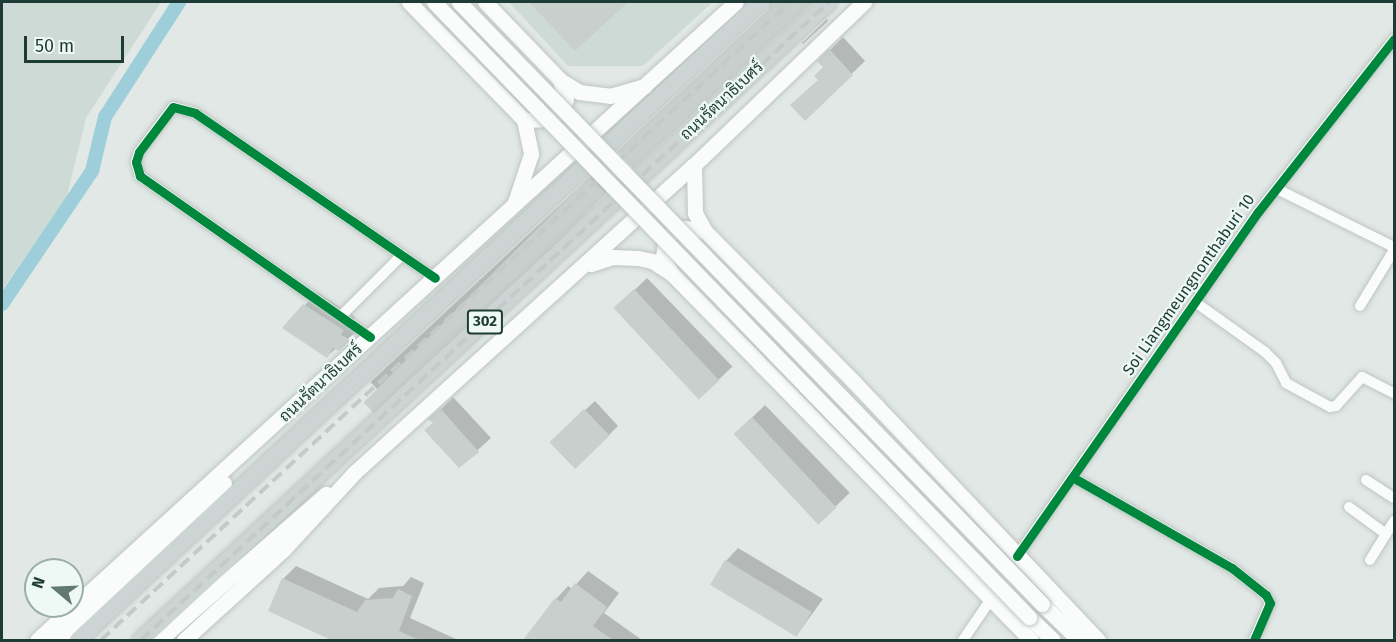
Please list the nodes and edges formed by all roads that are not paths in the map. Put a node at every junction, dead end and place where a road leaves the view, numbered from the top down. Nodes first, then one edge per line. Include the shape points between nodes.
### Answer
1 (409, 2) edge
2 (434, 2) edge
3 (459, 2) edge
4 (485, 2) edge
5 (736, 2) edge
6 (761, 2) edge
7 (829, 2) edge
8 (864, 2) edge
9 (1395, 39) edge
10 (560, 80) junction
11 (648, 85) junction
12 (524, 120) junction
13 (694, 165) junction
14 (1277, 189) junction
15 (512, 207) junction
16 (705, 231) junction
17 (1395, 248) edge
18 (402, 255) junction
19 (584, 266) junction
20 (672, 274) junction
21 (435, 278) junction
22 (1195, 302) junction
23 (1360, 306) dead end
24 (342, 315) junction
25 (370, 337) junction
26 (1395, 393) edge
27 (245, 454) junction
28 (355, 471) junction
29 (1074, 478) junction
30 (1366, 480) dead end
31 (1395, 498) edge
32 (1349, 507) dead end
33 (211, 518) junction
34 (1395, 521) edge
35 (176, 531) junction
36 (1386, 534) junction
37 (1017, 556) junction
38 (1370, 560) dead end
39 (991, 600) junction
40 (37, 640) edge
41 (57, 640) edge
42 (78, 640) edge
43 (141, 640) edge
44 (159, 640) edge
45 (184, 640) edge
46 (963, 640) edge
47 (1031, 640) edge
48 (1053, 640) edge
49 (1079, 640) edge
50 (1098, 640) edge
51 (1254, 640) edge

1 - 12 main road
2 - 48 main road, bridge
3 - 49 main road, bridge
4 - 10 main road
5 - 11 main road, ถนนรัตนาธิเบศร์
6 - 33 main road, ถนนรัตนาธิเบศร์ / 302
7 - 43 main road, ถนนรัตนาธิเบศร์ / 302
8 - 13 main road, ถนนรัตนาธิเบศร์ / 302
9 - 14 street, Soi Liangmeungnonthaburi 10
10 - 11 main road via 594,96
10 - 12 main road via 566,99 561,109 552,119
11 - 15 main road, ถนนรัตนาธิเบศร์
12 - 15 main road via 531,154
13 - 16 main road via 695,213
13 - 19 main road, ถนนรัตนาธิเบศร์ / 302
14 - 17 street
14 - 22 street, Soi Liangmeungnonthaburi 10
15 - 21 main road, ถนนรัตนาธิเบศร์
16 - 20 main road via 684,228 672,233 663,257
16 - 37 main road
17 - 23 street
18 - 21 street
18 - 24 street
18 - 24 street via 195,113 173,107 140,152 136,162 140,176
19 - 20 main road via 612,257 638,258 652,261
19 - 28 main road, ถนนรัตนาธิเบศร์ / 302
20 - 39 main road
21 - 25 main road, ถนนรัตนาธิเบศร์
22 - 26 street via 1271,358 1286,383 1330,407 1336,406 1362,377
22 - 29 street, Soi Liangmeungnonthaburi 10
24 - 25 street
25 - 27 main road, ถนนรัตนาธิเบศร์
27 - 35 main road via 224,484
27 - 40 main road, ถนนรัตนาธิเบศร์
28 - 44 main road
28 - 45 main road, ถนนรัตนาธิเบศร์ / 302 via 283,550
29 - 37 street, Soi Liangmeungnonthaburi 10
29 - 51 street via 1232,568 1266,595 1270,603
30 - 31 street
32 - 36 street
33 - 35 main road
33 - 42 main road, ถนนรัตนาธิเบศร์ / 302
34 - 36 street
35 - 41 main road
36 - 38 street
37 - 50 main road
39 - 46 street
39 - 47 main road

